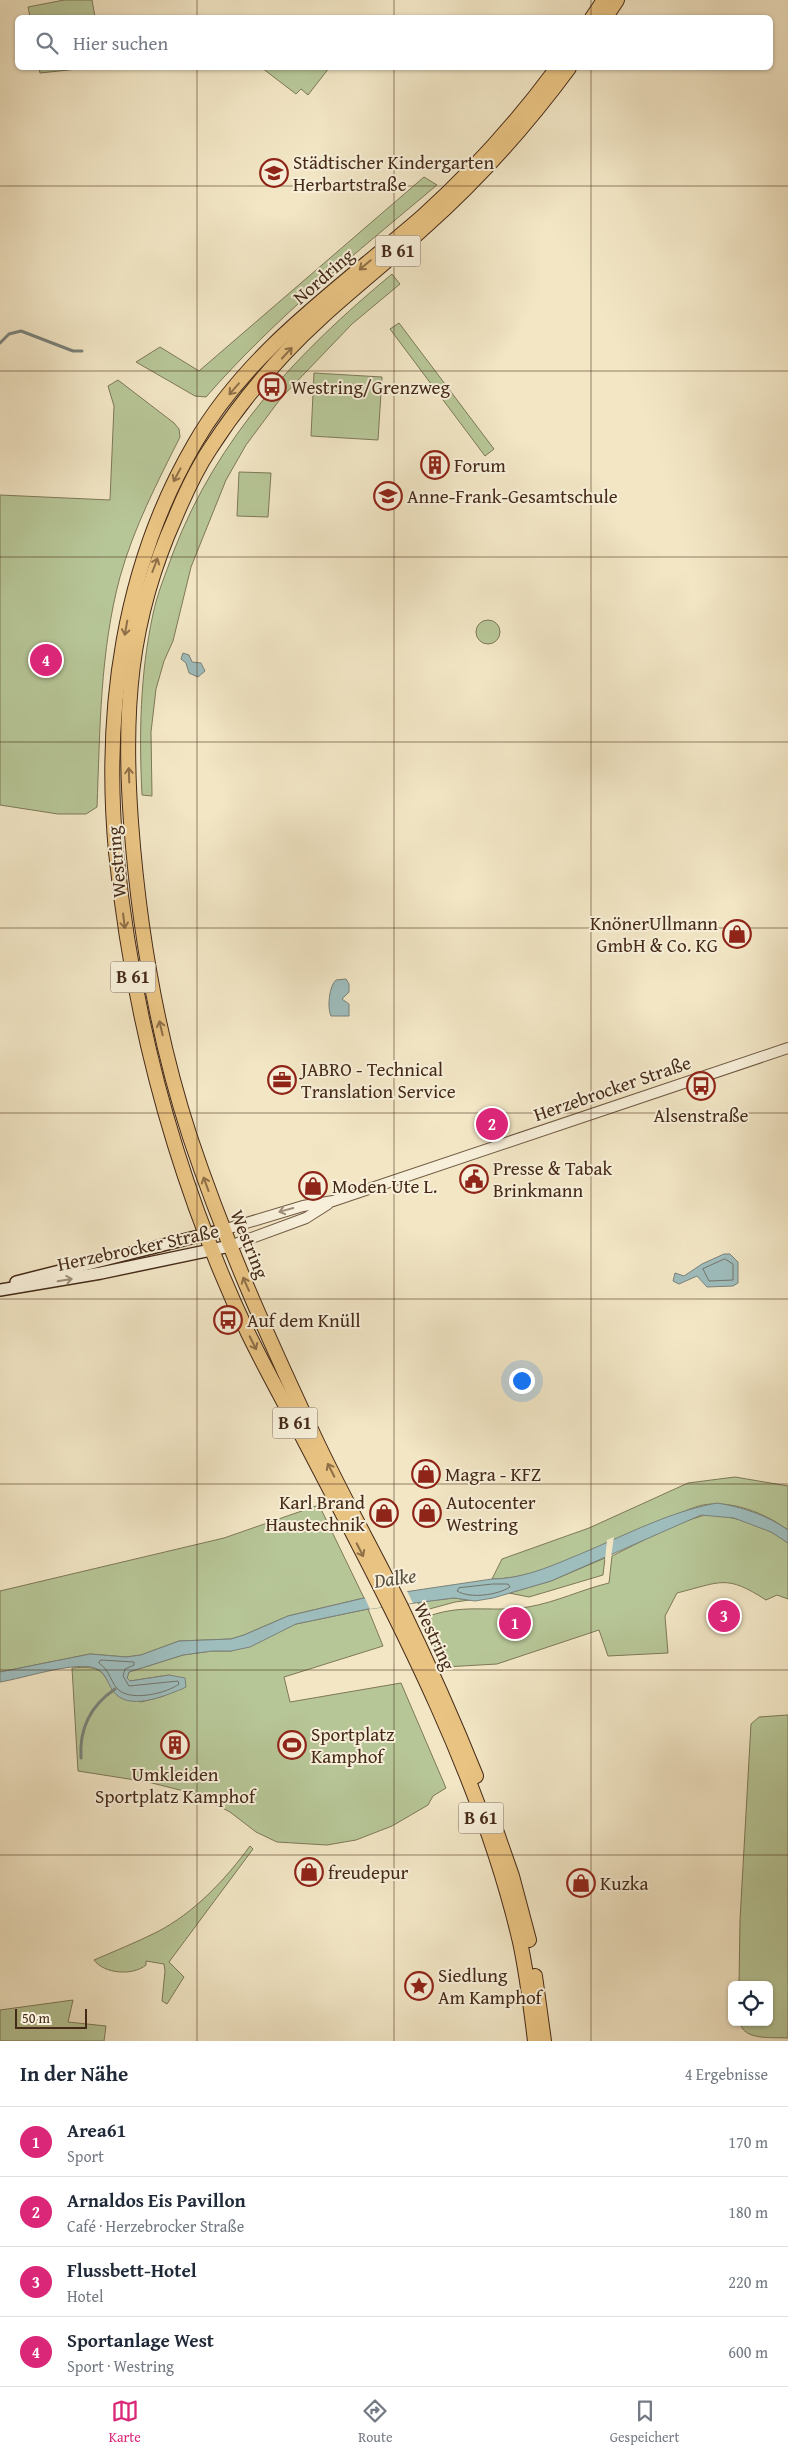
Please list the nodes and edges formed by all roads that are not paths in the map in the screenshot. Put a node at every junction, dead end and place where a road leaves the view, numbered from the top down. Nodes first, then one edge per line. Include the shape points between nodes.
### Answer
1 (604, 0) edge
2 (617, 0) edge
3 (594, 15) edge
4 (607, 15) edge
5 (556, 70) edge
6 (568, 70) edge
7 (222, 431) joint
8 (201, 432) joint
9 (788, 1048) edge
10 (333, 1201) junction
11 (223, 1230) junction
12 (205, 1234) junction
13 (230, 1246) junction
14 (211, 1251) junction
15 (0, 1286) edge
16 (0, 1290) edge
17 (387, 1592) junction
18 (395, 1607) junction
19 (534, 2041) edge
20 (544, 2041) edge

1 - 3 main road
2 - 4 main road
5 -> 8 main road, Nordring / B 61 via 532,102 462,180 304,316 248,372
7 -> 6 main road, Nordring / B 61 via 263,379 312,326 426,227 497,158
11 -> 7 main road, Westring / B 61 via 187,1128 152,984 133,858 128,764 134,646 149,583 186,493
8 -> 12 main road, Westring / B 61 via 157,517 131,602 115,711 112,805 124,922 144,1036 165,1114
9 - 10 street, Herzebrocker Straße
10 -> 11 street, Herzebrocker Straße via 303,1206
10 - 13 street, Herzebrocker Straße via 306,1218
11 - 12 main road, Herzebrocker Straße
11 - 13 main road, Westring / B 61
12 - 14 main road, Westring / B 61
12 - 15 main road, Herzebrocker Straße
13 - 14 main road, Herzebrocker Straße
17 -> 13 main road, Westring / B 61
16 -> 14 main road, Herzebrocker Straße
14 -> 17 main road, Westring / B 61 via 248,1334
17 - 18 main road, Westring / B 61
18 - 19 main road, Westring / B 61 via 473,1793 501,1875 520,1944
18 - 20 main road, Westring / B 61 via 453,1717 512,1876 529,1940

